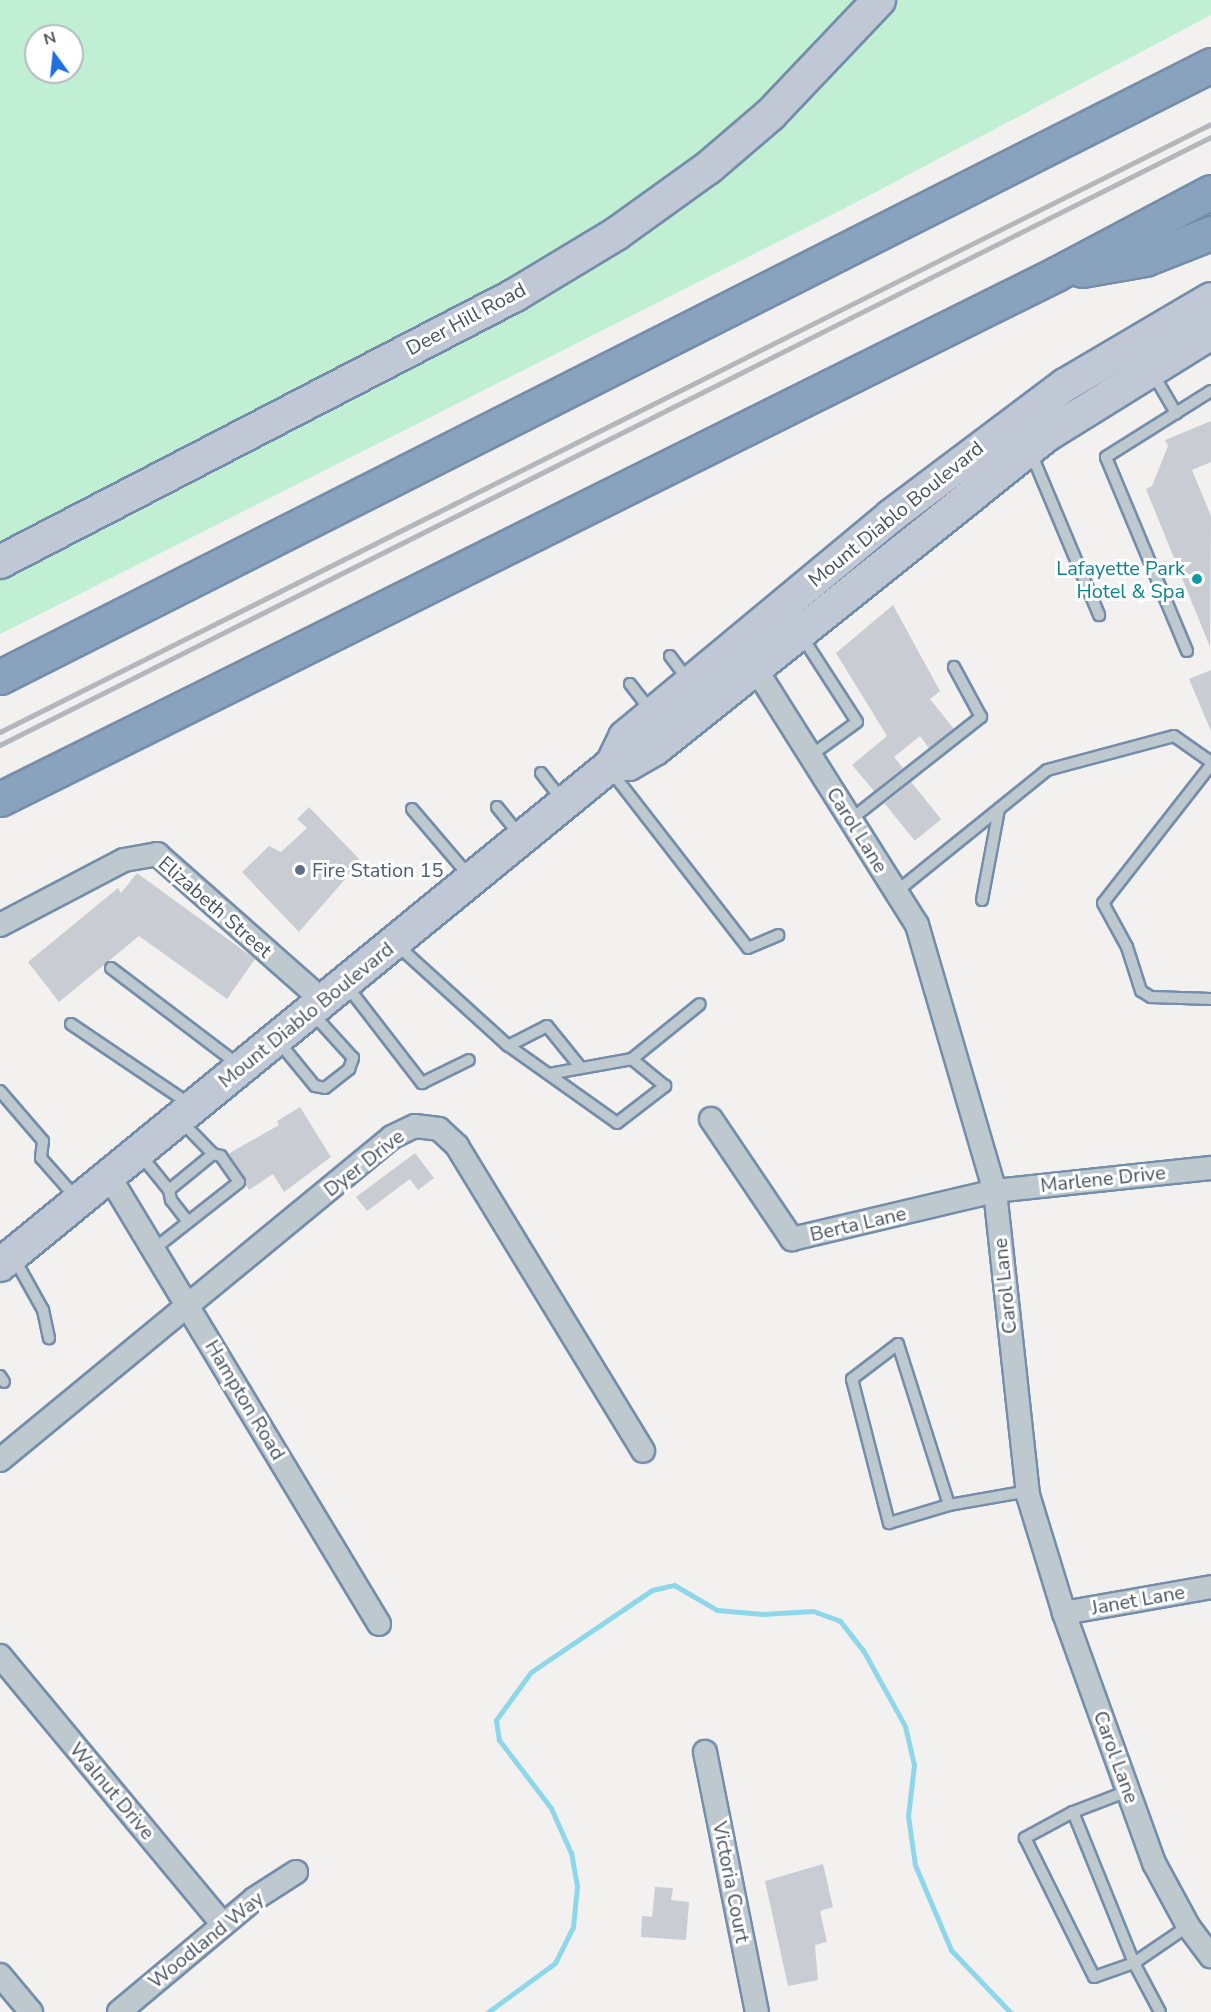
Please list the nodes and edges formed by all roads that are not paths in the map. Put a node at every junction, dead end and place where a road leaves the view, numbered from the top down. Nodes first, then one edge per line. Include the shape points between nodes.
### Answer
1 (879, 0) edge
2 (1211, 65) edge
3 (1211, 192) edge
4 (1211, 233) edge
5 (1056, 274) junction
6 (1211, 299) edge
7 (1211, 333) edge
8 (1141, 354) junction
9 (1211, 391) edge
10 (1176, 413) junction
11 (1015, 420) junction
12 (1029, 448) junction
13 (0, 562) edge
14 (1099, 615) dead end
15 (800, 632) junction
16 (739, 642) junction
17 (1187, 651) dead end
18 (670, 656) dead end
19 (954, 667) dead end
20 (755, 669) junction
21 (0, 677) edge
22 (690, 683) junction
23 (630, 684) dead end
24 (653, 713) junction
25 (810, 756) junction
26 (1211, 764) edge
27 (610, 766) junction
28 (541, 773) dead end
29 (0, 799) edge
30 (565, 803) junction
31 (497, 807) dead end
32 (412, 809) dead end
33 (999, 809) junction
34 (850, 819) junction
35 (523, 838) junction
36 (472, 879) junction
37 (896, 892) junction
38 (982, 900) dead end
39 (0, 925) edge
40 (778, 935) dead end
41 (394, 943) junction
42 (111, 968) dead end
43 (326, 998) junction
44 (1211, 999) edge
45 (700, 1004) dead end
46 (72, 1024) dead end
47 (277, 1039) junction
48 (508, 1046) junction
49 (469, 1059) dead end
50 (632, 1059) junction
51 (242, 1068) junction
52 (581, 1068) junction
53 (549, 1074) junction
54 (0, 1091) edge
55 (186, 1113) junction
56 (711, 1119) dead end
57 (138, 1152) junction
58 (213, 1154) junction
59 (1211, 1168) edge
60 (109, 1176) junction
61 (170, 1190) junction
62 (995, 1191) junction
63 (79, 1201) junction
64 (188, 1222) junction
65 (154, 1249) junction
66 (6, 1260) edge
67 (188, 1305) junction
68 (49, 1338) dead end
69 (643, 1451) dead end
70 (0, 1460) edge
71 (1028, 1491) junction
72 (949, 1505) junction
73 (1211, 1587) edge
74 (1064, 1613) junction
75 (379, 1624) dead end
76 (0, 1656) edge
77 (705, 1752) dead end
78 (1128, 1791) junction
79 (1073, 1812) junction
80 (296, 1872) dead end
81 (223, 1925) junction
82 (1188, 1926) junction
83 (1211, 1956) edge
84 (1134, 1963) junction
85 (0, 1975) edge
86 (31, 2012) edge
87 (119, 2012) edge
88 (757, 2012) edge
89 (1160, 2012) edge

1 - 13 main road, Deer Hill Road via 771,114 708,168 616,234 515,295
2 - 21 highway
3 - 5 highway
4 - 5 highway via 1145,259
5 - 29 highway
6 - 8 main road, Mount Diablo Boulevard
7 - 8 main road, Mount Diablo Boulevard
8 - 10 lane
8 - 11 main road, Mount Diablo Boulevard
8 - 12 main road, Mount Diablo Boulevard
9 - 10 lane
10 - 17 lane via 1106,457
11 - 12 lane
11 - 16 main road, Mount Diablo Boulevard
12 - 14 lane
12 - 15 main road, Mount Diablo Boulevard
15 - 20 main road, Mount Diablo Boulevard
15 - 25 lane via 857,722
16 - 20 street, Carol Lane
16 - 22 main road, Mount Diablo Boulevard
18 - 22 lane
19 - 34 lane via 981,717
20 - 25 street, Carol Lane
20 - 27 main road, Mount Diablo Boulevard via 655,749 629,764
22 - 24 main road, Mount Diablo Boulevard
23 - 24 lane
24 - 27 main road, Mount Diablo Boulevard via 625,737
25 - 34 street, Carol Lane
26 - 33 lane via 1174,736 1047,771
26 - 44 lane via 1103,903 1127,947 1141,992 1151,997
27 - 30 main road, Mount Diablo Boulevard
27 - 40 lane via 748,948
28 - 30 lane
30 - 35 main road, Mount Diablo Boulevard
31 - 35 lane
32 - 36 lane
33 - 37 lane
33 - 38 lane
34 - 37 street, Carol Lane
35 - 36 main road, Mount Diablo Boulevard
36 - 41 main road, Mount Diablo Boulevard
37 - 62 street, Carol Lane via 917,925
39 - 43 street, Elizabeth Street via 124,860 157,854
41 - 43 main road, Mount Diablo Boulevard
41 - 48 lane
42 - 51 lane
43 - 47 main road, Mount Diablo Boulevard
43 - 47 lane via 353,1058 349,1070 325,1089 315,1086
43 - 49 lane via 422,1083
45 - 50 lane
46 - 55 lane
47 - 51 main road, Mount Diablo Boulevard
48 - 52 lane via 547,1026
48 - 53 lane
50 - 52 lane
50 - 53 lane via 665,1086 617,1123
51 - 55 main road, Mount Diablo Boulevard
52 - 53 lane
54 - 63 lane via 43,1141 41,1158
55 - 57 main road, Mount Diablo Boulevard
55 - 58 lane
56 - 62 street, Berta Lane via 792,1239
57 - 60 main road, Mount Diablo Boulevard
57 - 61 lane
58 - 61 lane
58 - 64 lane via 221,1156 239,1182
59 - 62 street, Marlene Drive
60 - 63 main road, Mount Diablo Boulevard
60 - 65 street, Hampton Road
61 - 64 lane via 171,1200
62 - 71 street, Carol Lane
63 - 66 main road, Mount Diablo Boulevard
64 - 65 lane
65 - 67 street, Hampton Road
66 - 68 lane via 43,1310
67 - 69 street, Dyer Drive via 392,1137 415,1126 439,1129 457,1146
67 - 70 street, Dyer Drive
67 - 75 street, Hampton Road
71 - 72 lane
71 - 74 street, Carol Lane
72 - 72 lane via 946,1494 898,1344 852,1379 889,1523
73 - 74 street, Janet Lane
74 - 78 street, Carol Lane
76 - 81 street, Walnut Drive
77 - 88 street, Victoria Court
78 - 79 lane
78 - 82 street, Carol Lane via 1154,1863
79 - 84 lane
79 - 84 lane via 1025,1838 1094,1977
80 - 81 street, Woodland Way
81 - 87 street, Woodland Way
82 - 83 street, Carol Lane
82 - 84 lane
84 - 89 lane
85 - 86 street

